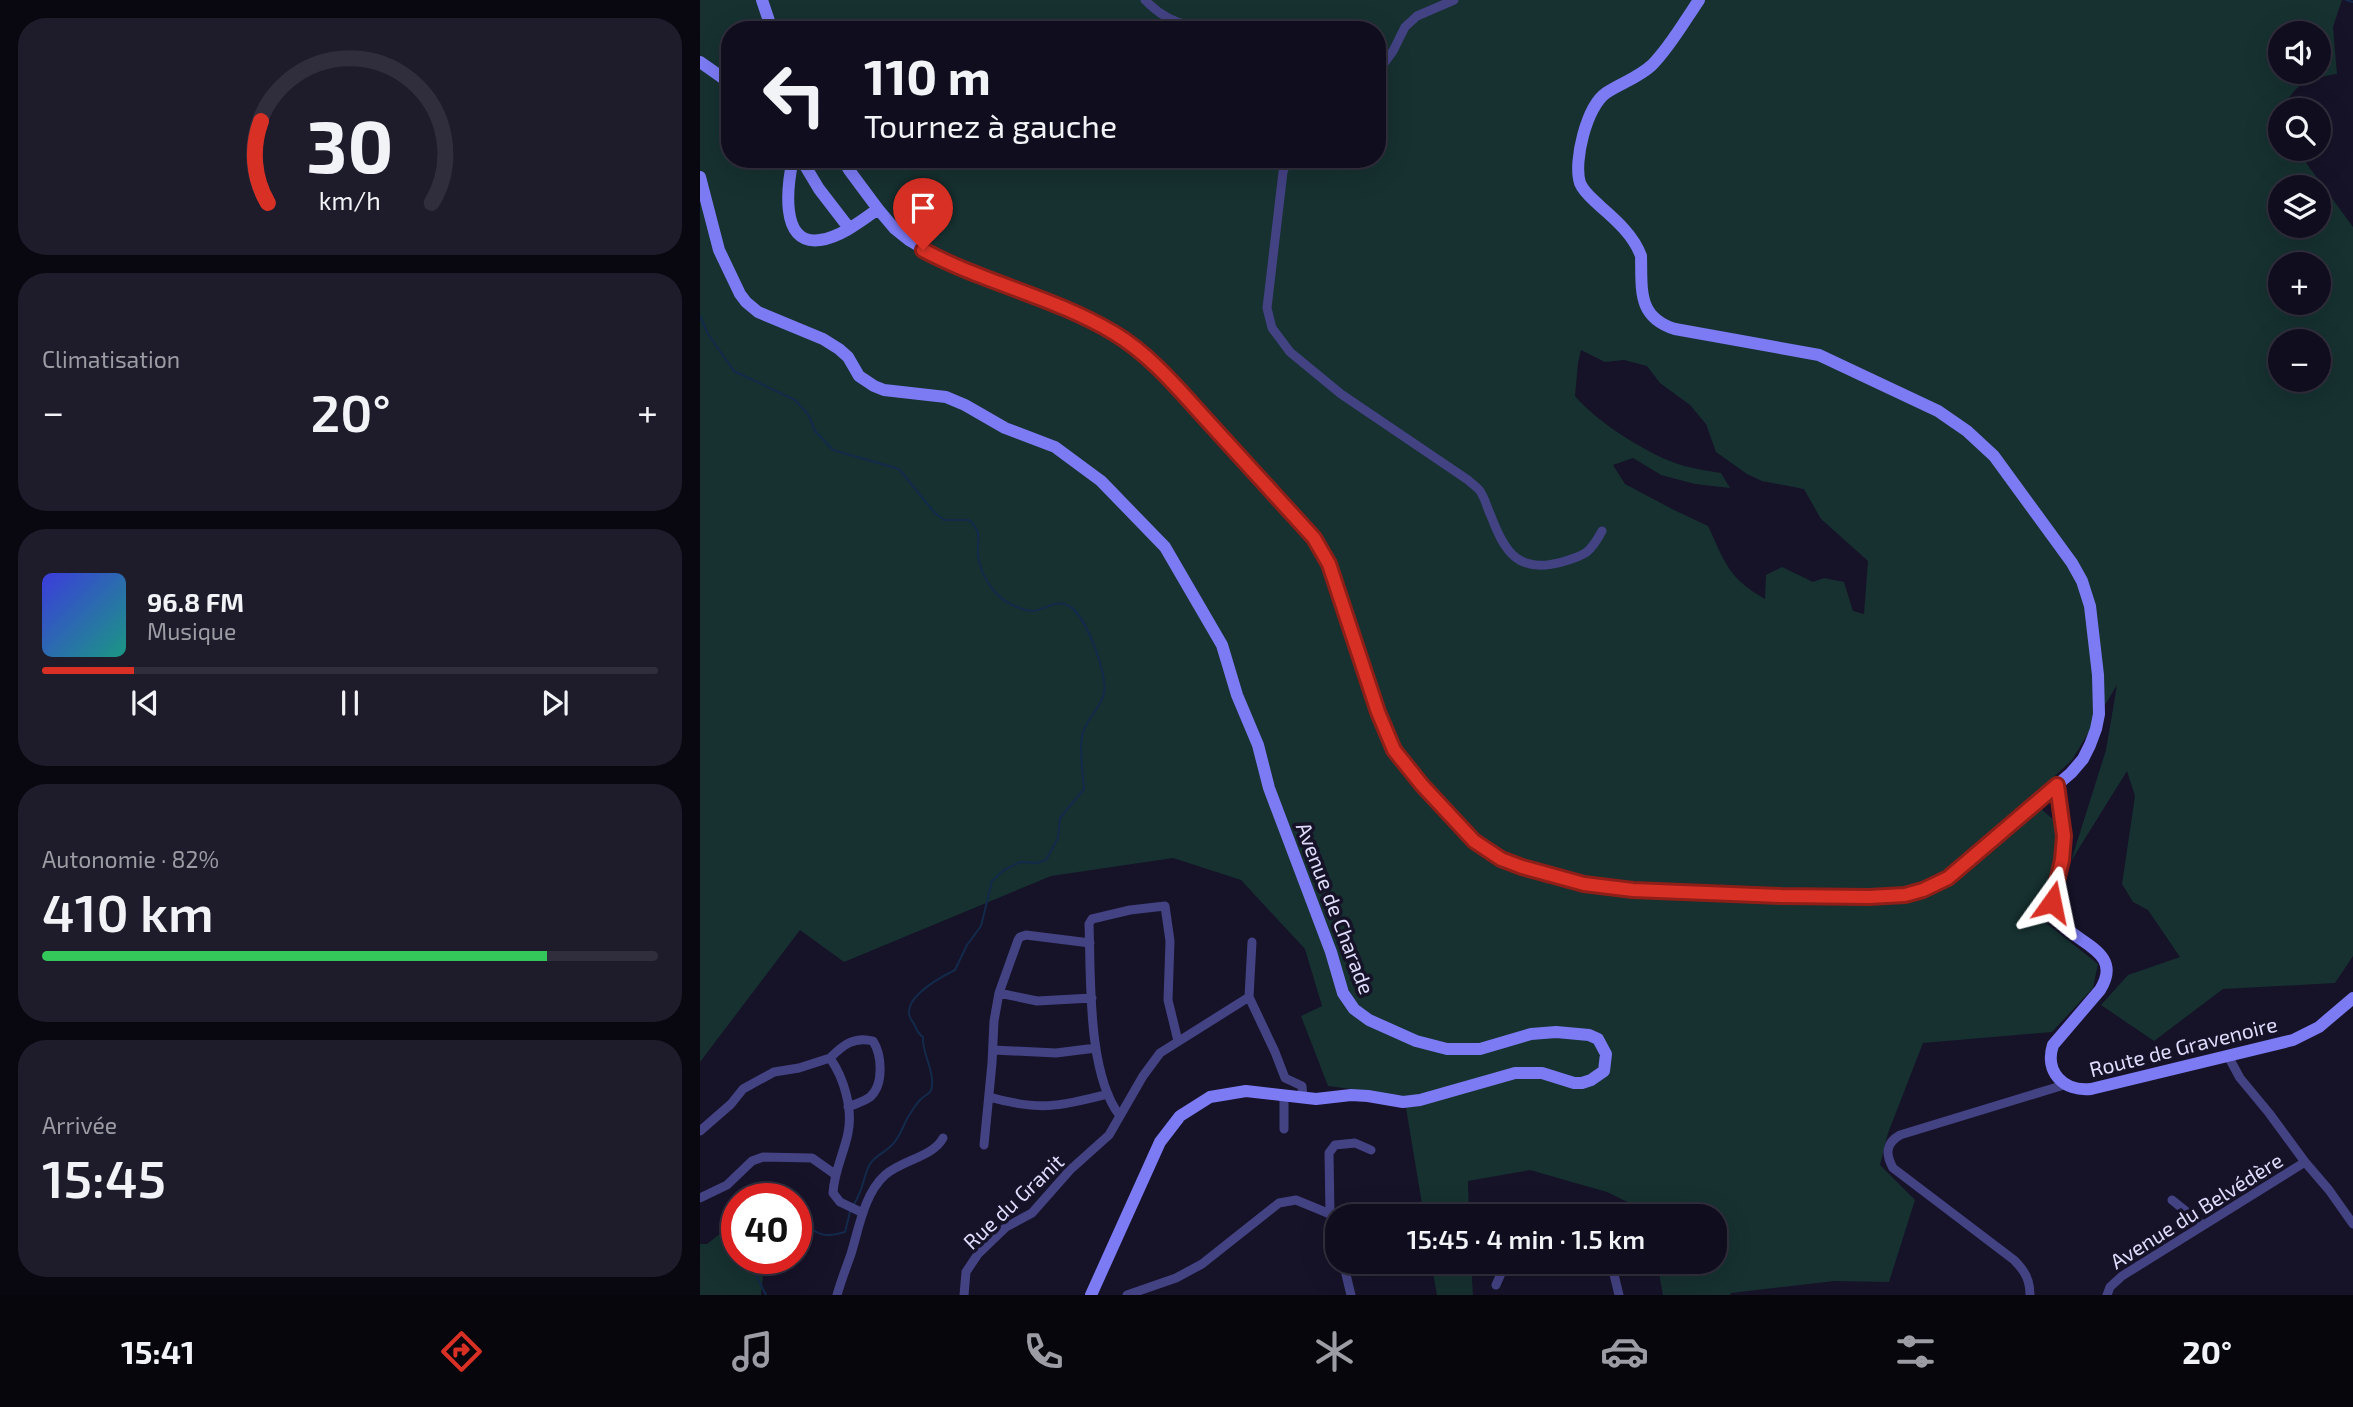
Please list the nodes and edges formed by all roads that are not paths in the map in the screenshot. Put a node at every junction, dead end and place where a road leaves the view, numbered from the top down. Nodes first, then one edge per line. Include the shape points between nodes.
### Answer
1 (762, 0) edge
2 (1145, 0) edge
3 (1454, 0) edge
4 (1699, 0) edge
5 (769, 21) edge
6 (1169, 21) edge
7 (1387, 58) edge
8 (700, 62) edge
9 (721, 77) edge
10 (792, 168) edge
11 (807, 168) edge
12 (849, 168) edge
13 (1285, 168) edge
14 (700, 177) edge
15 (878, 209) junction
16 (849, 228) junction
17 (1602, 531) dead end
18 (2057, 785) junction
19 (1252, 942) dead end
20 (1090, 943) junction
21 (999, 993) junction
22 (1249, 997) junction
23 (2353, 998) edge
24 (1093, 999) junction
25 (1178, 1041) junction
26 (1096, 1048) junction
27 (993, 1050) junction
28 (2228, 1056) junction
29 (830, 1058) junction
30 (2064, 1085) junction
31 (1108, 1094) junction
32 (1284, 1096) junction
33 (989, 1097) junction
34 (1303, 1098) junction
35 (848, 1107) junction
36 (1120, 1116) junction
37 (1284, 1129) dead end
38 (700, 1130) edge
39 (943, 1138) dead end
40 (984, 1145) dead end
41 (1371, 1150) dead end
42 (2305, 1162) junction
43 (835, 1175) junction
44 (700, 1198) edge
45 (2172, 1200) dead end
46 (1330, 1204) edge
47 (856, 1209) junction
48 (1325, 1211) edge
49 (2353, 1224) edge
50 (2203, 1225) junction
51 (1346, 1274) edge
52 (1501, 1274) edge
53 (1614, 1274) edge
54 (1496, 1285) dead end
55 (837, 1295) edge
56 (964, 1295) edge
57 (1091, 1295) edge
58 (1127, 1295) edge
59 (1351, 1295) edge
60 (1619, 1295) edge
61 (2030, 1295) edge
62 (2107, 1295) edge

1 - 5 street
2 - 6 street
3 - 7 street via 1405,26
4 - 18 street via 1650,67 1597,102 1578,157 1580,183 1639,250 1643,299 1658,322 1819,355 1938,411 1994,456 2072,563 2090,606 2098,675 2096,729 2083,758
8 - 9 street
10 - 16 street via 787,206 795,228 815,240
11 - 16 street
12 - 15 street
13 - 17 street via 1267,308 1272,328 1290,352 1350,401 1468,480 1481,492 1507,548 1521,562 1545,566 1584,556
14 - 34 street, Avenue de Charade via 719,250 751,307 839,349 859,376 874,387 955,400 1005,428 1055,447 1101,481 1165,547 1222,646 1269,788 1343,993 1353,1009 1416,1041 1447,1049 1480,1049 1531,1034 1556,1032 1589,1035 1598,1039 1606,1054 1604,1071 1582,1083 1531,1071 1420,1100
15 - 16 street
15 - 18 street via 923,250 1105,328 1157,367 1314,538 1329,564 1394,750 1453,820 1501,859 1546,875 1615,889 1781,896 1905,895 1948,878
18 - 30 street, Route de Gravenoire via 2064,836 2053,908 2064,928 2098,952 2106,971 2100,990 2053,1045 2052,1066
19 - 22 street
20 - 21 street via 1023,935
20 - 24 street
20 - 25 street via 1092,919 1165,906 1170,941 1168,1000
21 - 24 street via 1037,1001
21 - 27 street
22 - 25 street, Rue du Granit
22 - 34 street via 1285,1078 1303,1086
23 - 28 street, Route de Gravenoire via 2301,1037
24 - 26 street
25 - 36 street, Rue du Granit via 1160,1053
26 - 27 street via 1056,1053
26 - 31 street
27 - 33 street
28 - 30 street, Route de Gravenoire via 2091,1089
28 - 42 street, Avenue du Belvédère
29 - 35 street via 838,1069
29 - 35 street via 862,1038 873,1041 878,1049 881,1061 875,1090 869,1098
29 - 38 street via 774,1072 743,1089
30 - 61 street via 1900,1135 1888,1148 1893,1168 2024,1270
31 - 33 street via 1037,1107
31 - 36 street
32 - 34 street, Avenue de Charade
32 - 37 street
32 - 57 street, Avenue de Charade via 1227,1093 1210,1097 1180,1116 1160,1142
33 - 40 street
35 - 43 street via 848,1133
36 - 56 street, Rue du Granit via 1110,1135 1070,1170 1032,1213 1006,1227 978,1254 966,1272
39 - 47 street via 939,1146 884,1176
41 - 46 street via 1355,1143 1335,1144 1329,1153
42 - 49 street
42 - 50 street, Avenue du Belvédère
43 - 44 street via 812,1158 763,1157 752,1161 727,1185
43 - 47 street via 833,1193
45 - 50 street
47 - 55 street
48 - 58 street via 1296,1200 1279,1203 1202,1264
50 - 62 street, Avenue du Belvédère via 2122,1276
51 - 59 street
52 - 54 street
53 - 60 street

